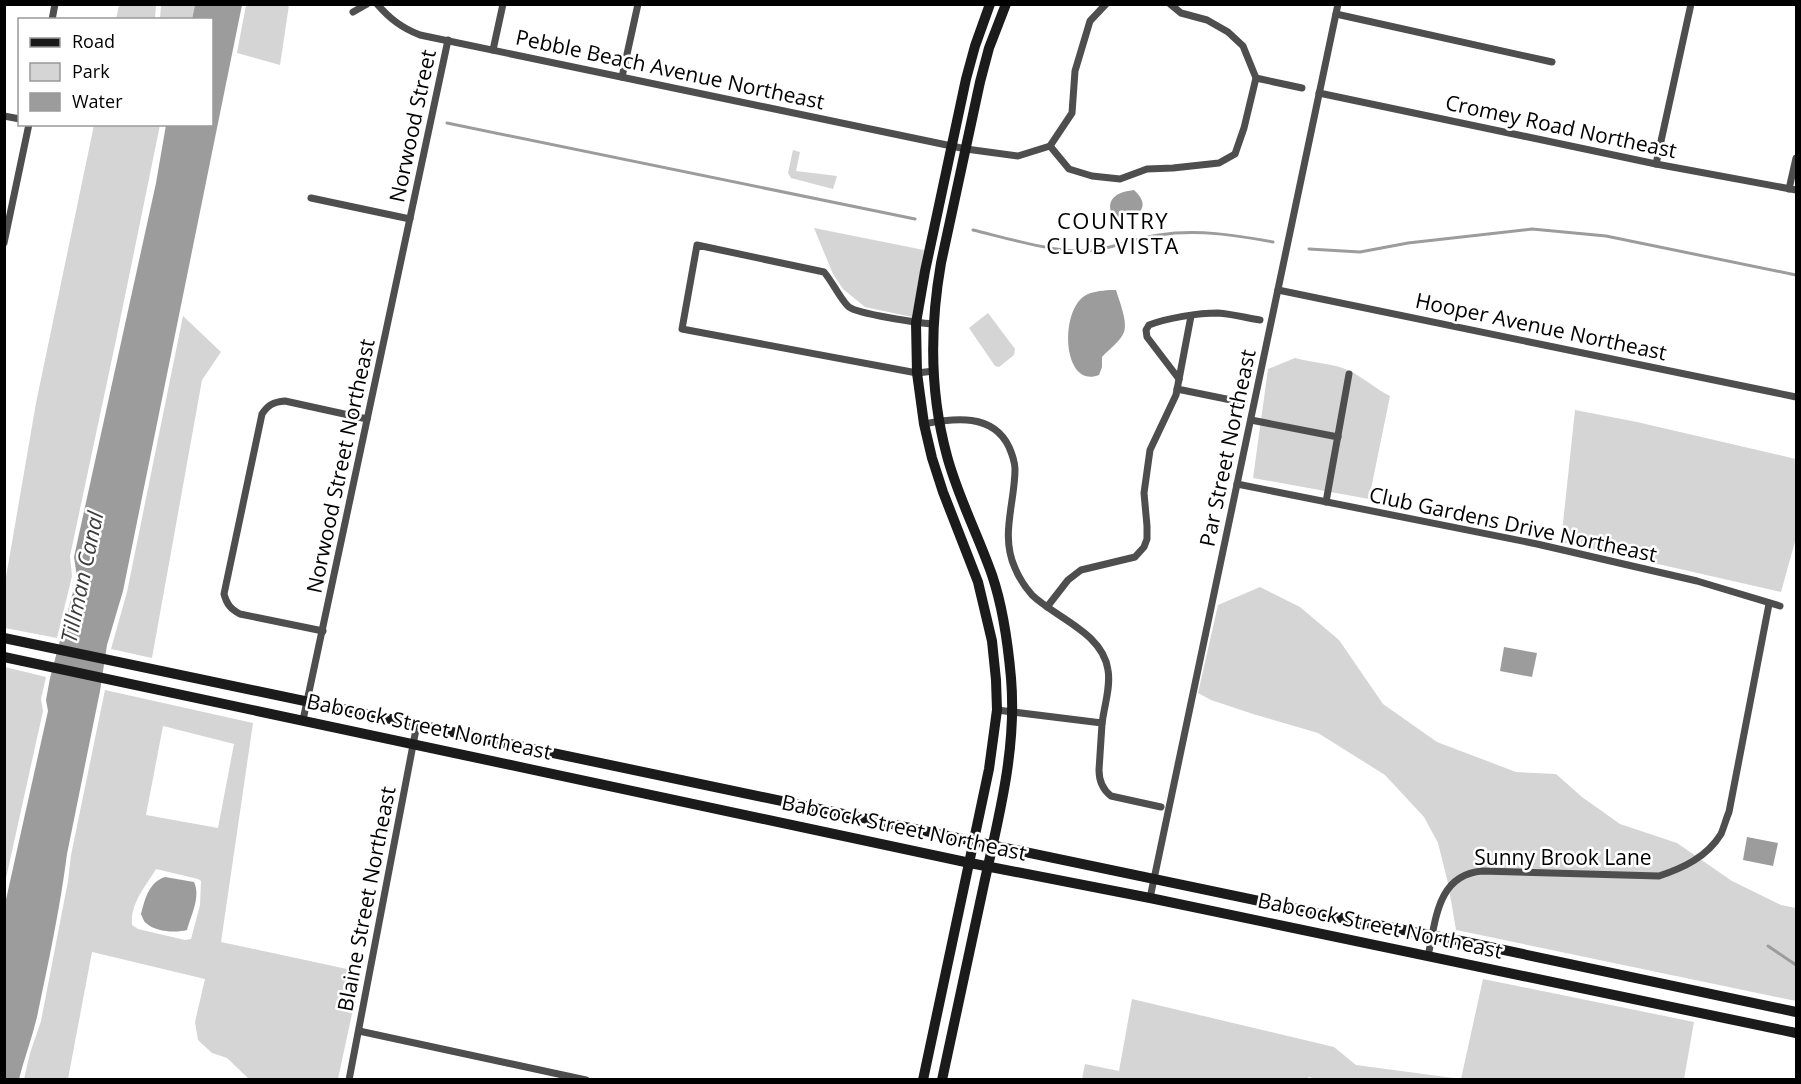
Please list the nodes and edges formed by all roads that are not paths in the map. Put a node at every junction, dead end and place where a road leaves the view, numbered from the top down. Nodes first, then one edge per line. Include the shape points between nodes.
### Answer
1 (367, 4) edge
2 (377, 4) edge
3 (503, 4) edge
4 (638, 4) edge
5 (990, 4) edge
6 (1006, 4) edge
7 (1106, 4) edge
8 (1170, 4) edge
9 (1338, 4) edge
10 (1691, 4) edge
11 (353, 12) dead end
12 (1336, 14) junction
13 (448, 40) junction
14 (493, 50) junction
15 (1552, 62) dead end
16 (622, 77) junction
17 (1256, 78) junction
18 (1302, 88) dead end
19 (1319, 93) junction
20 (29, 126) edge
21 (952, 146) junction
22 (1050, 146) junction
23 (966, 149) junction
24 (1797, 159) edge
25 (1656, 164) junction
26 (1793, 190) edge
27 (312, 198) dead end
28 (410, 219) junction
29 (4, 243) edge
30 (1278, 290) junction
31 (1191, 316) junction
32 (1260, 320) dead end
33 (916, 323) junction
34 (933, 324) junction
35 (934, 371) junction
36 (917, 372) junction
37 (1349, 374) dead end
38 (1179, 379) junction
39 (1177, 389) junction
40 (1797, 397) edge
41 (1236, 401) dead end
42 (367, 419) junction
43 (1251, 420) junction
44 (939, 421) junction
45 (924, 424) junction
46 (1338, 437) junction
47 (1237, 484) junction
48 (1326, 502) junction
49 (1769, 604) junction
50 (1780, 606) dead end
51 (1047, 607) junction
52 (323, 631) junction
53 (4, 638) edge
54 (4, 657) edge
55 (175, 674) junction
56 (171, 693) junction
57 (307, 701) junction
58 (997, 710) junction
59 (1012, 711) junction
60 (303, 720) junction
61 (1102, 723) junction
62 (417, 724) junction
63 (413, 743) junction
64 (1161, 807) dead end
65 (974, 842) junction
66 (992, 845) junction
67 (970, 863) junction
68 (988, 866) junction
69 (1154, 879) junction
70 (1150, 898) junction
71 (1433, 936) junction
72 (1428, 956) junction
73 (1646, 980) junction
74 (1642, 1001) junction
75 (1797, 1012) edge
76 (358, 1031) junction
77 (1797, 1033) edge
78 (349, 1080) edge
79 (586, 1080) edge
80 (923, 1080) edge
81 (942, 1080) edge

1 - 11 street
2 - 13 street, Pebble Beach Avenue Northeast via 403,28
3 - 14 street
4 - 16 street
5 - 21 main road via 972,57
6 - 23 main road via 983,71
7 - 22 street via 1090,21 1075,70 1072,113
8 - 17 street via 1181,13 1207,20 1228,32 1243,46
9 - 12 street, Par Street Northeast
10 - 25 street
12 - 15 street
12 - 19 street, Par Street Northeast
13 - 14 street, Pebble Beach Avenue Northeast
13 - 28 street, Norwood Street
14 - 16 street, Pebble Beach Avenue Northeast
16 - 21 street, Pebble Beach Avenue Northeast
17 - 18 street
17 - 22 street via 1235,154 1219,163 1147,169 1120,179 1069,169
19 - 25 street, Cromey Road Northeast
19 - 30 street, Par Street Northeast
20 - 29 street
21 - 23 street, Pebble Beach Avenue Northeast
21 - 33 main road
22 - 23 street, Pebble Beach Avenue Northeast via 1018,156
23 - 34 main road via 941,263
24 - 26 street
25 - 26 street, Cromey Road Northeast
27 - 28 street
28 - 42 street, Norwood Street Northeast
30 - 40 street, Hooper Avenue Northeast
30 - 43 street, Par Street Northeast
31 - 32 street via 1219,313
31 - 38 street
31 - 38 street via 1157,322 1146,330 1147,337
33 - 34 street
33 - 36 main road
33 - 36 street via 849,307 824,272 698,245 682,329
34 - 35 main road
35 - 36 street
35 - 44 main road
36 - 45 main road
37 - 46 street
38 - 39 street
39 - 41 street
39 - 51 street via 1150,450 1144,492 1147,539 1142,552 1081,570
42 - 52 street, Norwood Street Northeast
42 - 52 street via 285,401 267,406 262,414 224,594 231,609 240,614
43 - 46 street
43 - 47 street, Par Street Northeast
44 - 45 street
44 - 51 street via 959,419 988,425 1006,442 1015,469 1008,530 1010,555 1023,583
44 - 59 main road via 958,490 993,579 1007,639
45 - 58 main road via 943,492 978,582 992,641
46 - 48 street
47 - 48 street, Club Gardens Drive Northeast
47 - 69 street, Par Street Northeast
48 - 49 street, Club Gardens Drive Northeast via 1537,544 1697,581
49 - 50 street, Club Gardens Drive Northeast
49 - 71 street, Sunny Brook Lane via 1729,812 1721,833 1708,850 1684,867 1659,876 1472,872 1448,888
51 - 61 street via 1094,640 1106,660 1108,690
52 - 57 street, Norwood Street Northeast
53 - 55 main road, Babcock Street Northeast
54 - 56 main road, Babcock Street Northeast
55 - 56 main road
55 - 57 main road, Babcock Street Northeast
56 - 60 main road, Babcock Street Northeast
57 - 60 street, Norwood Street Northeast
57 - 62 main road, Babcock Street Northeast
58 - 59 street
58 - 65 main road
59 - 61 street
59 - 66 main road via 1008,772
60 - 63 main road, Babcock Street Northeast
61 - 64 street via 1099,776 1104,791
62 - 63 street, Blaine Street Northeast
62 - 65 main road, Babcock Street Northeast
63 - 67 main road, Babcock Street Northeast
63 - 76 street, Blaine Street Northeast
65 - 66 main road, Babcock Street Northeast
65 - 67 main road
66 - 68 main road
66 - 69 main road, Babcock Street Northeast
67 - 68 main road, Babcock Street Northeast
67 - 80 main road
68 - 70 main road, Babcock Street Northeast
68 - 81 main road
69 - 70 street, Par Street Northeast
69 - 71 main road, Babcock Street Northeast
70 - 72 main road, Babcock Street Northeast
71 - 72 street, Sunny Brook Lane
71 - 73 main road, Babcock Street Northeast
72 - 74 main road, Babcock Street Northeast
73 - 74 main road
73 - 75 main road, Babcock Street Northeast
74 - 77 main road, Babcock Street Northeast
76 - 78 street, Blaine Street Northeast
76 - 79 street

